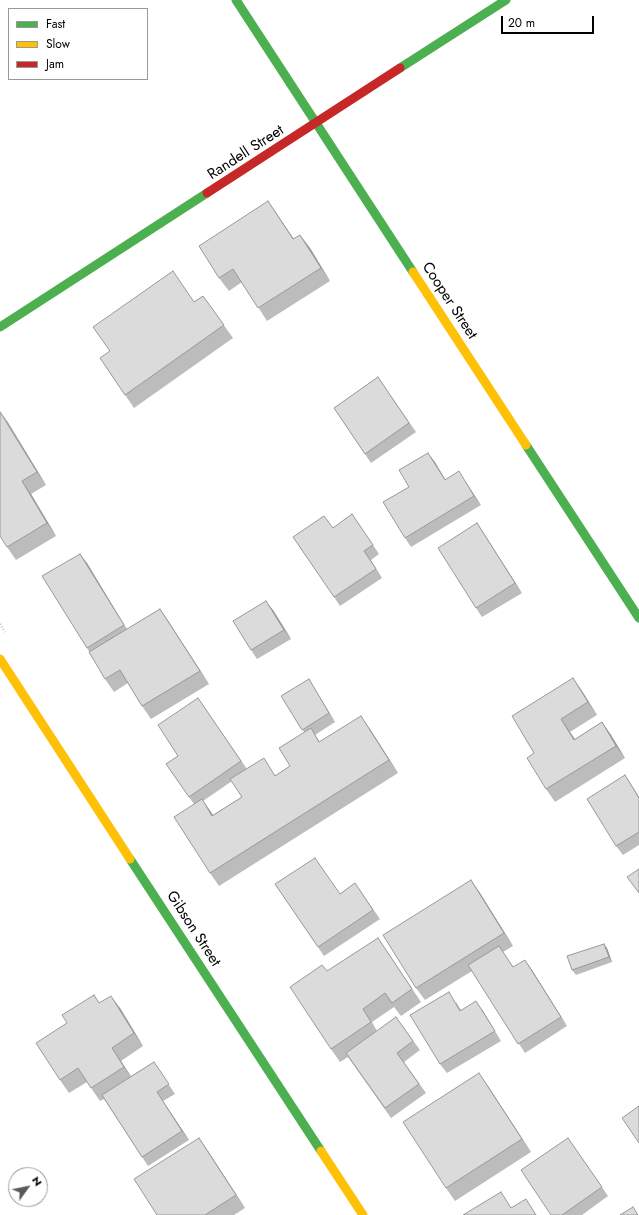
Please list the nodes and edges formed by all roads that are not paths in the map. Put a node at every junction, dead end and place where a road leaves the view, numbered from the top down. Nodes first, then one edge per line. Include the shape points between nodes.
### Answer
1 (236, 0) edge
2 (506, 0) edge
3 (316, 124) junction
4 (0, 327) edge
5 (639, 618) edge
6 (0, 659) edge
7 (363, 1215) edge

1 - 3 street, Cooper Street
2 - 3 street, Randell Street
3 - 4 street, Randell Street
3 - 5 street, Cooper Street
6 - 7 street, Gibson Street

